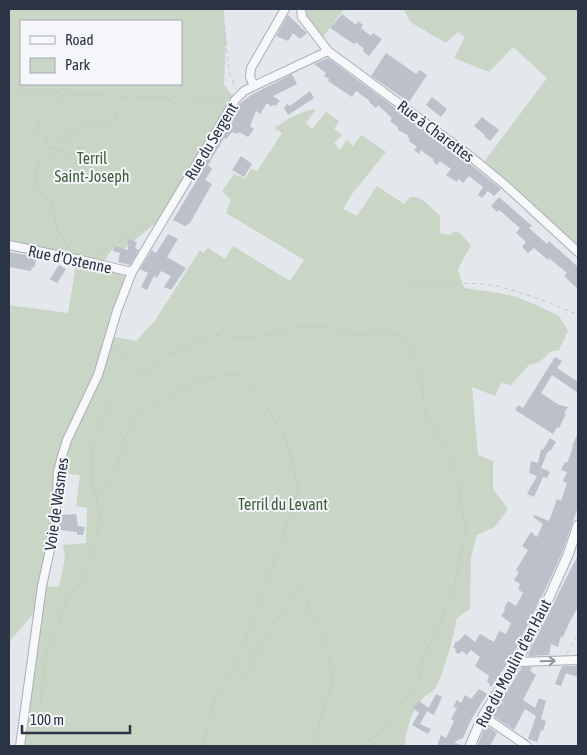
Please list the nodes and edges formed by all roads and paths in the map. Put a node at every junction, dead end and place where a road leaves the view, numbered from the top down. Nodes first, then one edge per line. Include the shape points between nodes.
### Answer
1 (223, 9) edge
2 (285, 9) edge
3 (301, 9) edge
4 (328, 51) junction
5 (9, 86) edge
6 (254, 86) junction
7 (12, 88) junction
8 (9, 92) edge
9 (64, 93) junction
10 (240, 95) junction
11 (126, 97) junction
12 (232, 104) junction
13 (69, 132) junction
14 (52, 150) junction
15 (153, 222) dead end
16 (9, 246) edge
17 (69, 249) dead end
18 (578, 252) edge
19 (87, 261) junction
20 (132, 272) junction
21 (408, 286) dead end
22 (578, 315) edge
23 (109, 340) junction
24 (139, 377) junction
25 (97, 499) junction
26 (578, 525) edge
27 (578, 632) edge
28 (243, 646) junction
29 (260, 650) junction
30 (578, 660) edge
31 (563, 661) junction
32 (517, 662) junction
33 (214, 700) junction
34 (483, 716) junction
35 (376, 736) junction
36 (20, 746) edge
37 (31, 746) edge
38 (203, 746) edge
39 (313, 746) edge
40 (363, 746) edge
41 (375, 746) edge
42 (470, 746) edge
43 (527, 746) edge

1 - 10 path via 230,76
2 - 6 street via 251,68 250,78
3 - 4 street, Rue à Charettes via 302,17
4 - 6 street, Rue du Sergent
4 - 18 street, Rue à Charettes via 470,156
5 - 7 path
6 - 10 street, Rue du Sergent
7 - 8 path
7 - 9 path
9 - 11 path
9 - 14 path via 60,101 48,105 38,119 38,134 46,137 46,144
10 - 12 street, Rue du Sergent
11 - 12 path via 162,97 182,105 216,98
11 - 13 path via 114,122 92,125 87,122
12 - 20 street, Rue du Sergent
13 - 14 path via 60,136
13 - 14 path via 69,142 90,159 84,157 76,161 66,150
14 - 17 path via 49,160 40,160 36,182 41,194 51,202 57,229
15 - 19 path
16 - 19 street, Rue d'Ostenne
19 - 20 street, Rue d'Ostenne
20 - 23 street, Voie de Wasmes
21 - 22 path via 478,284 501,287
23 - 24 path
23 - 36 street, Voie de Wasmes via 98,376 67,440 58,472 54,527 42,586
24 - 25 path via 112,400 100,422 91,472
24 - 35 path via 169,354 214,335 261,336 300,326 331,328 349,336 393,333 404,337 422,377 425,415 448,453 458,485 466,532 454,589 425,655 419,679
25 - 28 path via 116,469 134,417 167,397 208,377 236,376 263,400 287,442 298,486 280,547
25 - 37 path via 100,515 97,538 84,577 66,601 47,650 40,709
26 - 32 street, Rue du Moulin d'en Haut via 568,555
27 - 31 path
28 - 29 path
28 - 33 path via 232,672
29 - 33 path via 246,673
29 - 39 path via 285,605 300,588 328,654 332,683
30 - 31 street
32 -> 31 street
32 - 34 street, Rue du Moulin d'en Haut
33 - 38 path
34 - 42 street, Rue du Moulin d'en Haut
34 - 43 street
35 - 40 path
35 - 41 path

